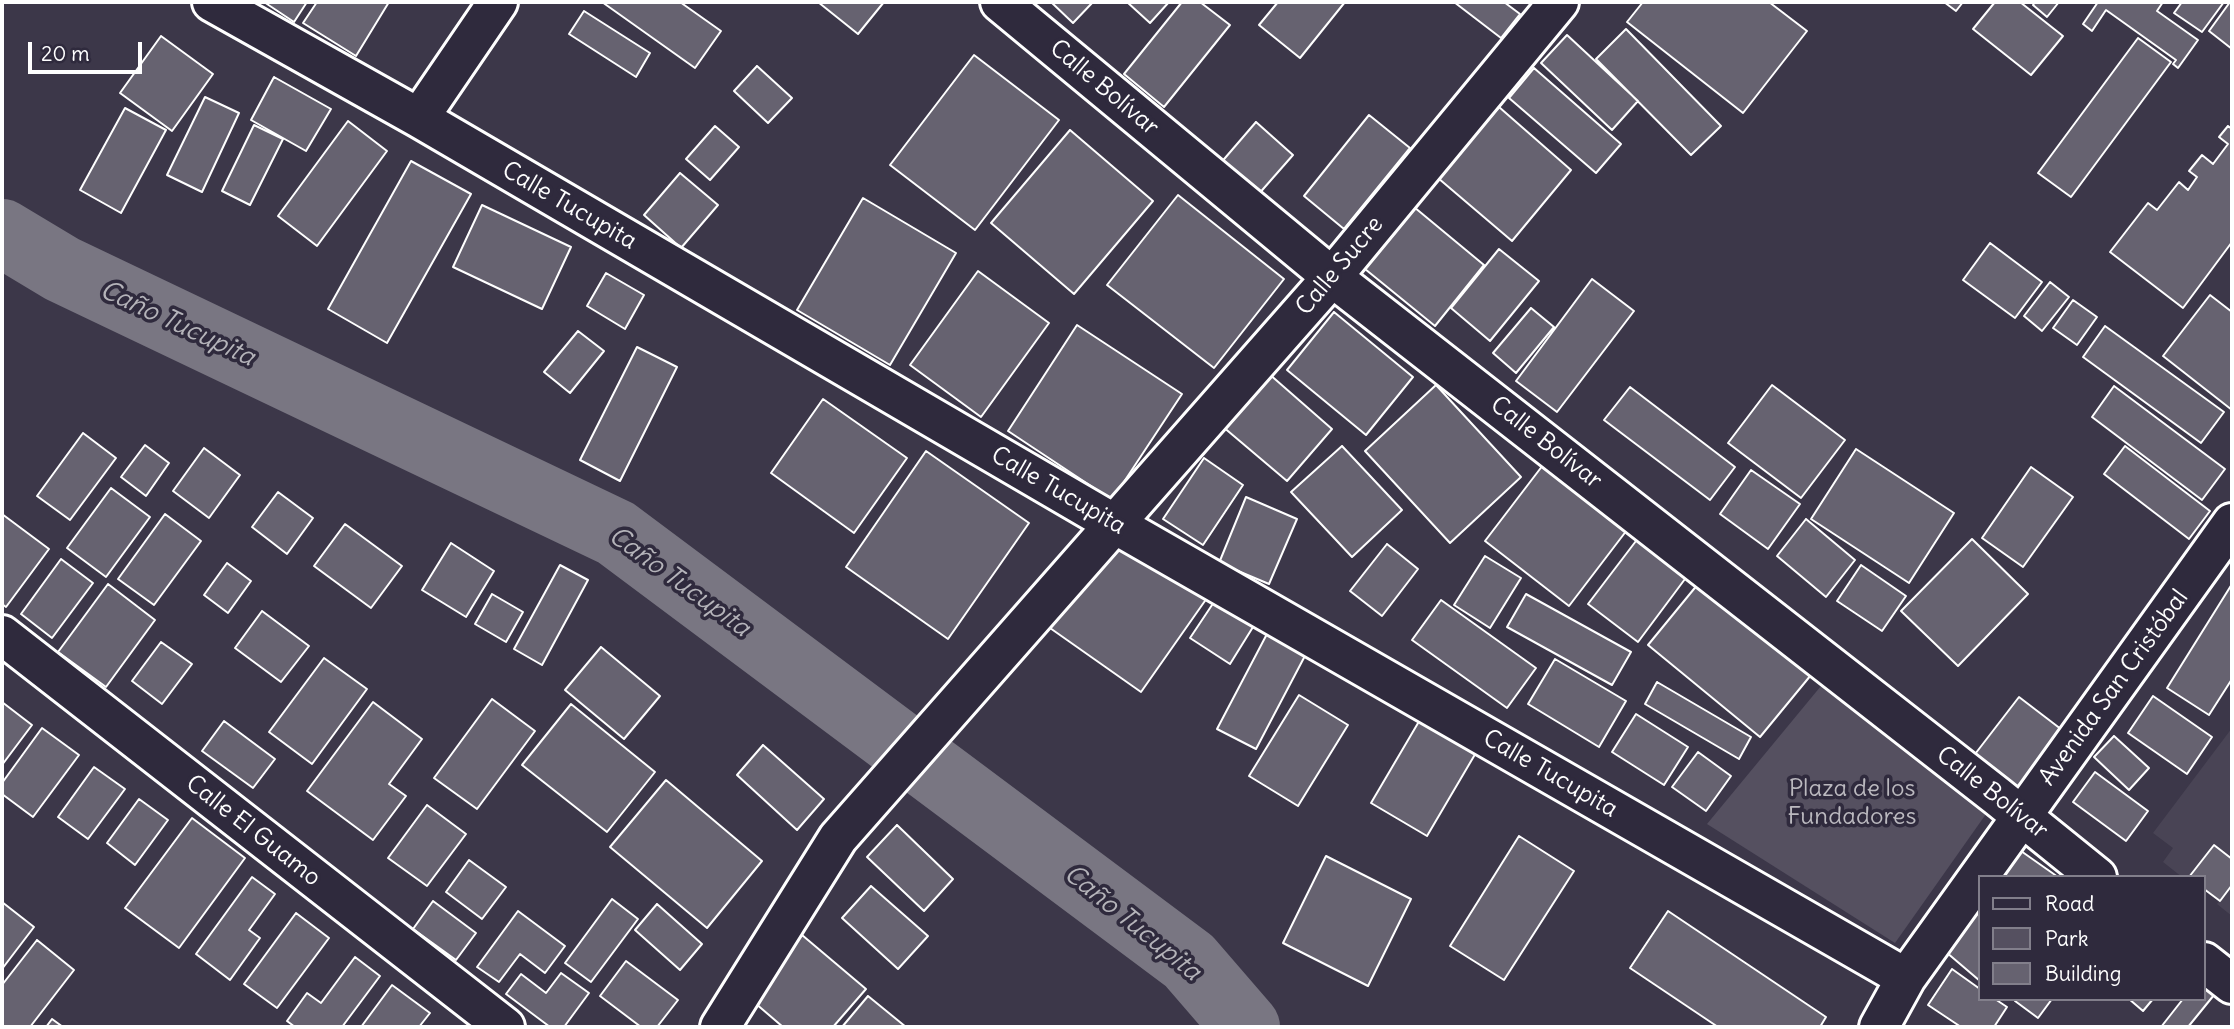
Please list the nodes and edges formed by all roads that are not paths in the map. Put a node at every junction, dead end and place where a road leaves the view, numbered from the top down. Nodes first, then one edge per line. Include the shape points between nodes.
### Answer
1 (212, 2) edge
2 (498, 2) edge
3 (1000, 2) edge
4 (1559, 2) edge
5 (419, 118) junction
6 (1332, 277) junction
7 (1113, 523) junction
8 (2232, 523) edge
9 (2, 635) edge
10 (2022, 816) junction
11 (1980, 875) edge
12 (2095, 875) edge
13 (1979, 876) edge
14 (2206, 964) edge
15 (1906, 978) junction
16 (2232, 984) edge
17 (505, 1027) edge
18 (720, 1027) edge
19 (1879, 1027) edge

1 - 5 street, Calle Tucupita
2 - 5 street
3 - 6 street, Calle Bolívar
4 - 6 street, Calle Sucre
5 - 7 street, Calle Tucupita
6 - 7 street, Calle Sucre
6 - 10 street, Calle Bolívar
7 - 15 street, Calle Tucupita
7 - 18 street, Calle Sucre via 838,838
8 - 10 street, Avenida San Cristóbal
9 - 17 street, Calle El Guamo
10 - 11 street, Avenida San Cristóbal
10 - 12 street, Calle Bolívar
13 - 15 street, Avenida San Cristóbal
14 - 16 street
15 - 19 street, Avenida San Cristóbal

